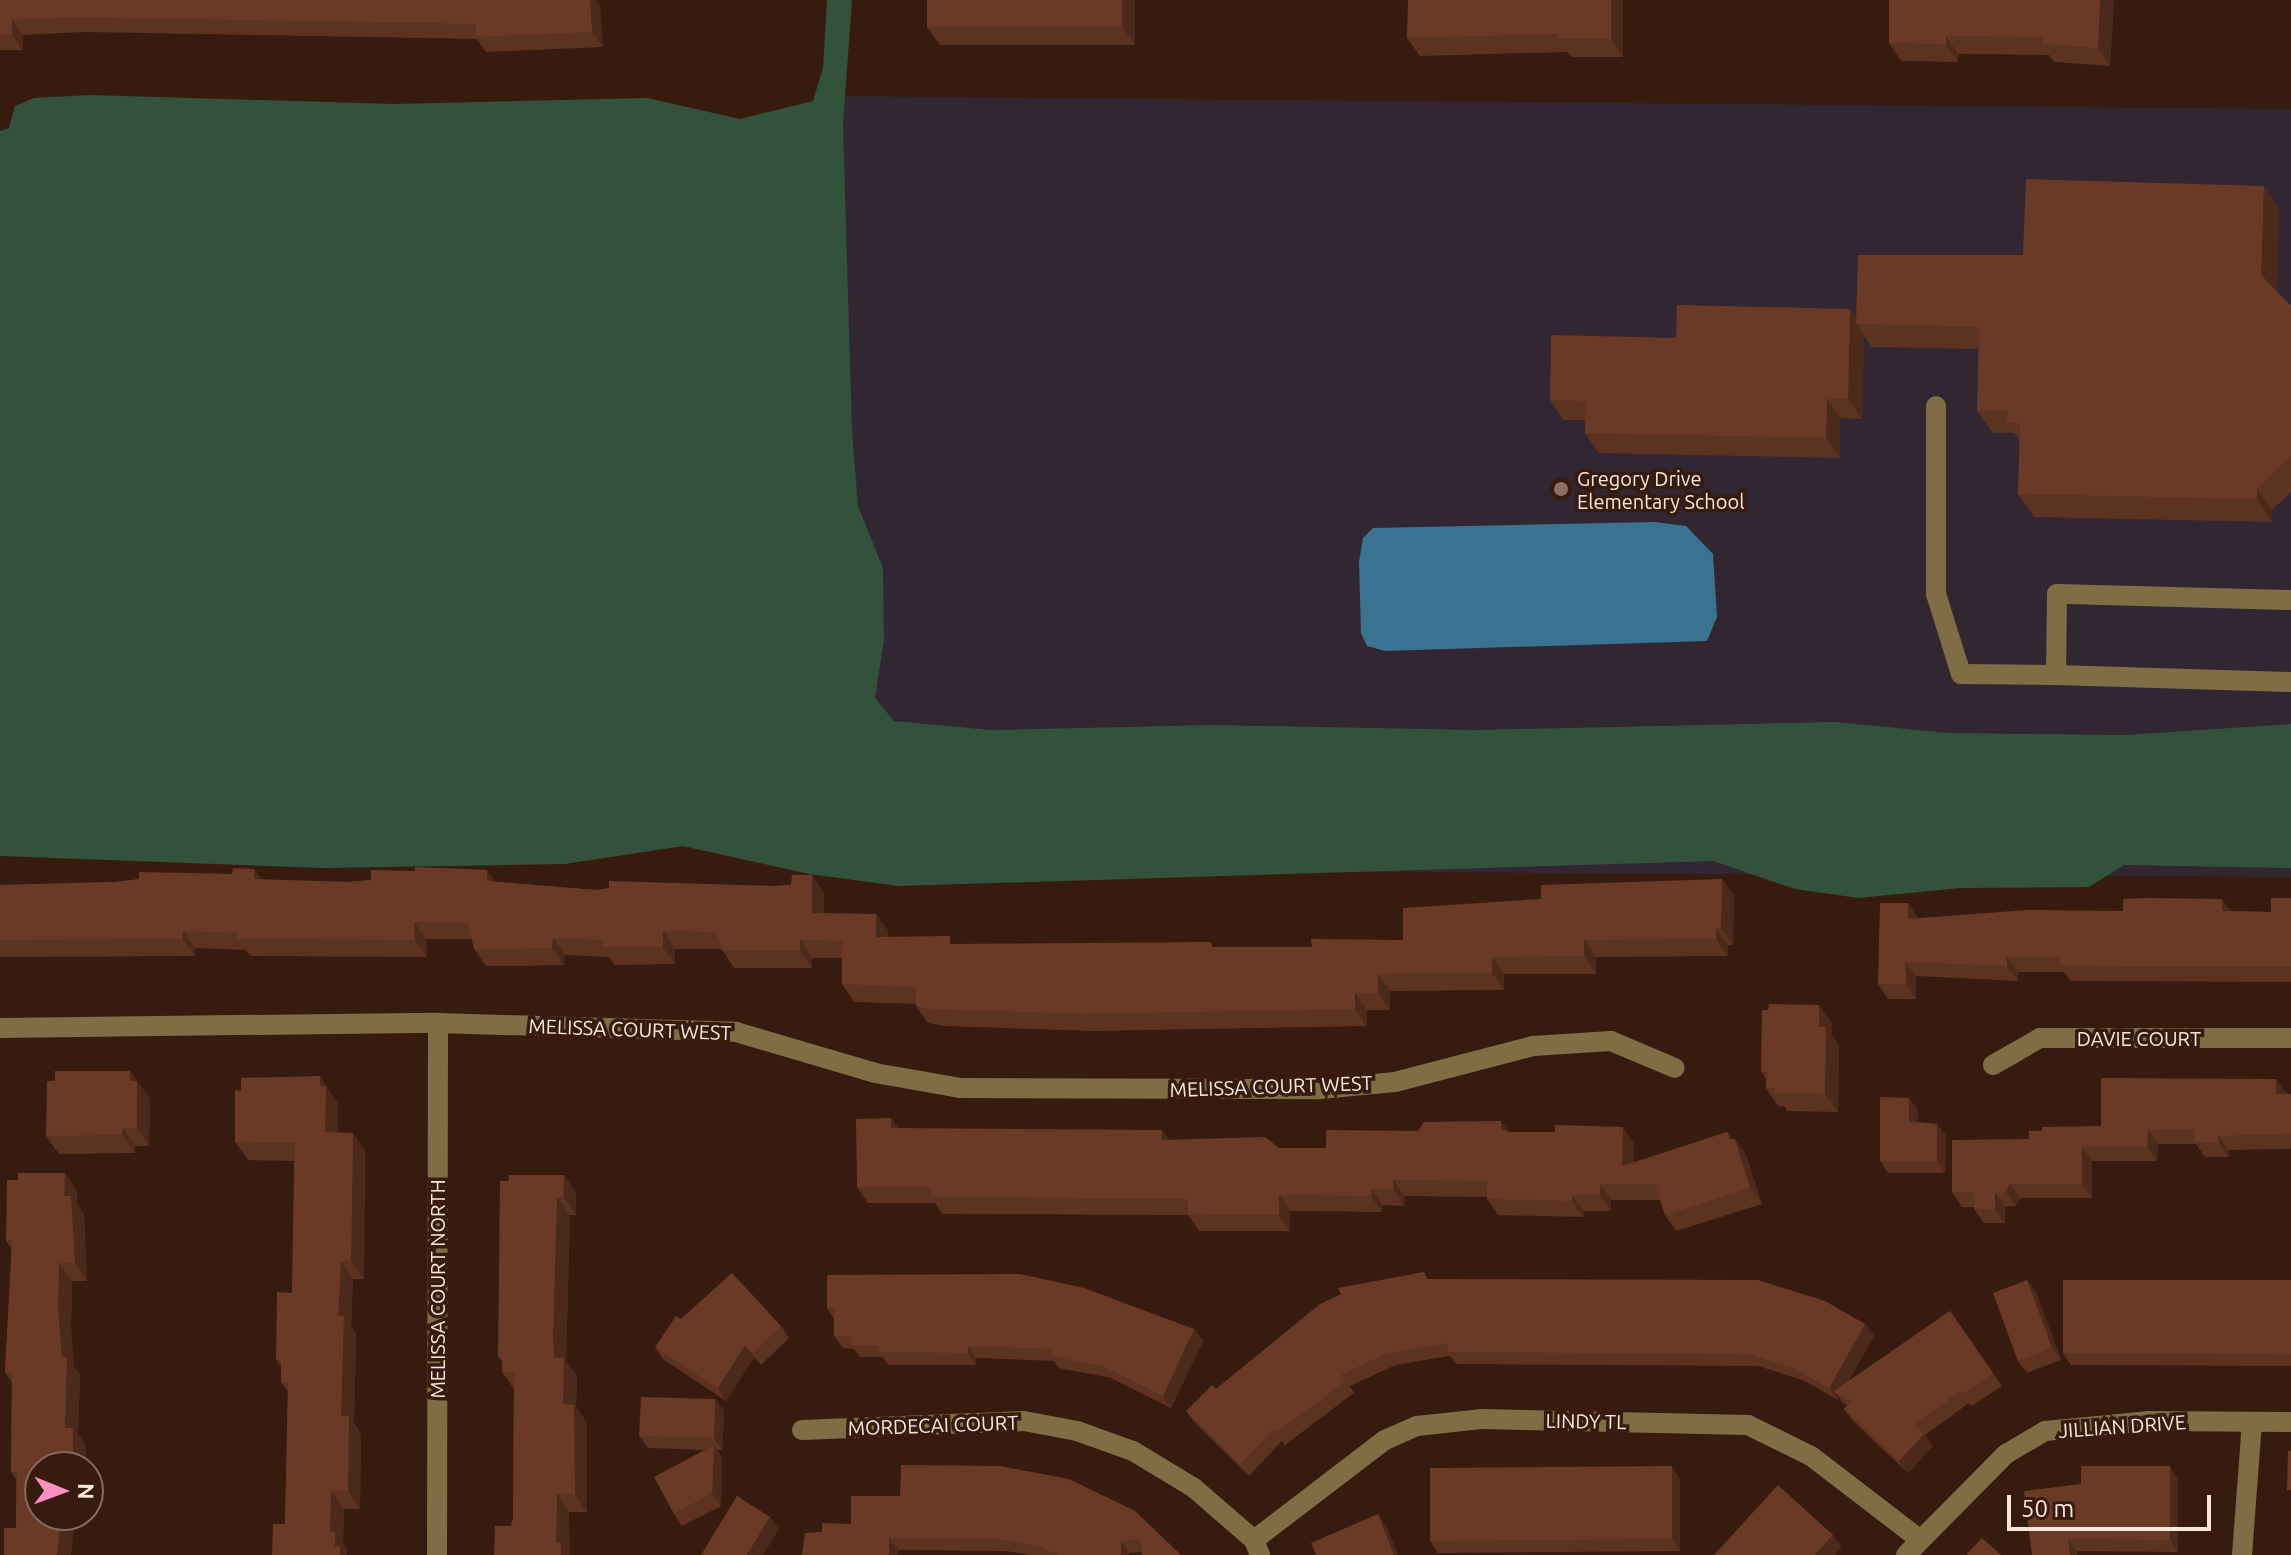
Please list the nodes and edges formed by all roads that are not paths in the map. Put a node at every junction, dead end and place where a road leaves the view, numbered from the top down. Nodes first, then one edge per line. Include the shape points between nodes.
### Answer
1 (1936, 406) dead end
2 (2291, 600) edge
3 (2056, 675) junction
4 (2291, 682) edge
5 (438, 1023) junction
6 (0, 1028) edge
7 (2291, 1038) edge
8 (1993, 1065) dead end
9 (1675, 1068) dead end
10 (2252, 1422) junction
11 (2291, 1422) edge
12 (802, 1430) dead end
13 (1257, 1547) edge
14 (1913, 1547) edge
15 (437, 1555) edge
16 (2242, 1555) edge

1 - 3 street via 1936,594 1961,674
2 - 3 street via 2057,594
3 - 4 street
5 - 6 street, MELISSA COURT WEST
5 - 9 street, MELISSA COURT WEST via 736,1032 875,1073 960,1088 1320,1089 1395,1082 1533,1046 1611,1041
5 - 15 street, MELISSA COURT NORTH
7 - 8 street, DAVIE COURT via 2040,1038
10 - 11 street, JILLIAN DRIVE
10 - 14 street, JILLIAN DRIVE via 2133,1422 2045,1431 2006,1454
10 - 16 street
12 - 13 street, MORDECAI COURT via 1024,1421 1077,1431 1133,1451 1181,1480
13 - 14 street, LINDY TL via 1385,1440 1417,1426 1481,1419 1748,1425 1811,1456

